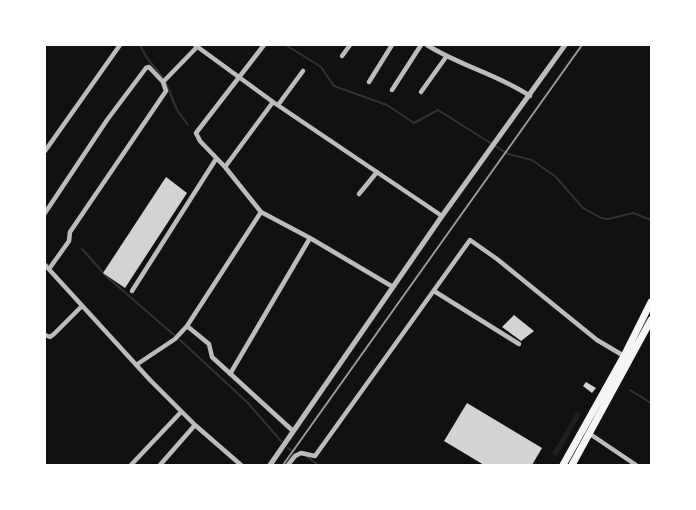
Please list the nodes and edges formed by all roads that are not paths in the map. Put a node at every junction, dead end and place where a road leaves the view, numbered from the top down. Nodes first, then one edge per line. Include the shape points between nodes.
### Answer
1 (120, 45) edge
2 (264, 45) edge
3 (350, 45) edge
4 (392, 45) edge
5 (421, 45) edge
6 (427, 45) edge
7 (565, 45) edge
8 (197, 46) edge
9 (342, 56) dead end
10 (446, 56) junction
11 (303, 71) dead end
12 (238, 78) junction
13 (163, 82) junction
14 (369, 82) dead end
15 (392, 90) dead end
16 (421, 92) dead end
17 (530, 96) junction
18 (276, 104) junction
19 (45, 151) edge
20 (216, 159) junction
21 (225, 167) junction
22 (377, 172) junction
23 (359, 194) dead end
24 (261, 212) junction
25 (45, 213) edge
26 (442, 216) junction
27 (310, 238) junction
28 (45, 265) edge
29 (50, 269) junction
30 (393, 287) junction
31 (132, 291) dead end
32 (434, 291) junction
33 (651, 302) edge
34 (82, 306) junction
35 (651, 320) edge
36 (187, 326) junction
37 (45, 335) edge
38 (634, 335) junction
39 (642, 339) junction
40 (519, 344) dead end
41 (624, 356) junction
42 (136, 365) junction
43 (230, 374) junction
44 (181, 412) junction
45 (194, 425) junction
46 (293, 431) junction
47 (590, 434) junction
48 (131, 465) edge
49 (160, 465) edge
50 (240, 465) edge
51 (270, 465) edge
52 (288, 465) edge
53 (563, 465) edge
54 (572, 465) edge
55 (636, 465) edge

1 - 19 street
2 - 12 street
3 - 9 street
4 - 14 street
5 - 15 street
6 - 10 street
7 - 17 street
8 - 12 street
8 - 13 street
10 - 16 street
10 - 17 street via 486,72
11 - 18 street
12 - 18 street
12 - 20 street via 196,133
13 - 25 street via 146,68
13 - 29 street via 166,91 70,232 69,241
17 - 26 street
18 - 21 street
18 - 22 street
20 - 21 street
20 - 31 street
21 - 24 street
22 - 23 street
22 - 26 street
24 - 27 street
24 - 36 street
26 - 30 street
27 - 30 street
27 - 43 street
28 - 29 street
29 - 34 street
30 - 46 street
32 - 40 street
32 - 41 street via 468,242 474,241 597,340
32 - 52 street via 315,456 301,452
33 - 38 main road
34 - 37 street via 54,334 50,337
34 - 42 street
35 - 39 main road
36 - 42 street via 175,339
36 - 43 street via 209,344 212,357
38 - 39 main road
38 - 41 main road
39 - 47 main road
41 - 53 main road
42 - 44 street
43 - 46 street
44 - 45 street
44 - 48 street
45 - 49 street
45 - 50 street
46 - 51 street
47 - 54 main road
47 - 55 street

